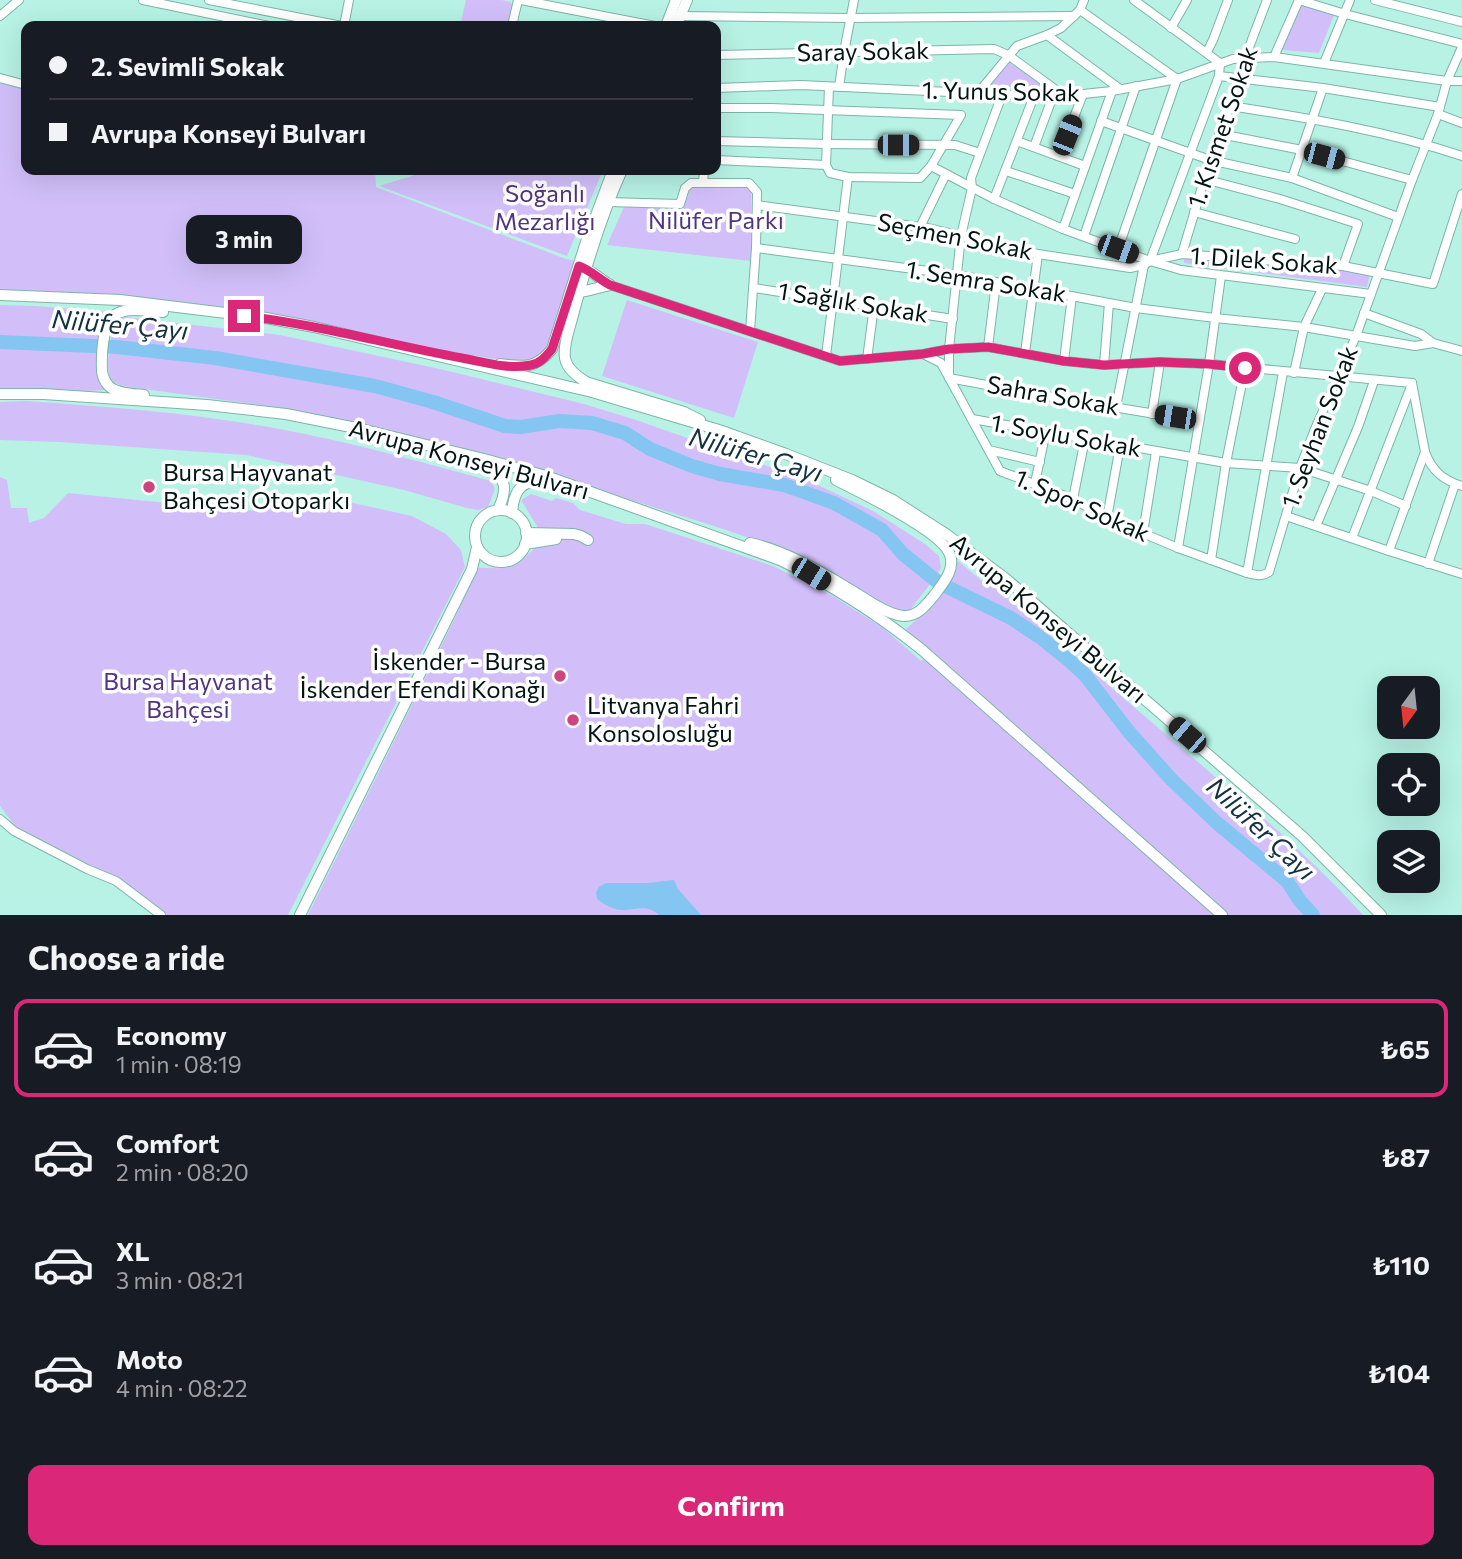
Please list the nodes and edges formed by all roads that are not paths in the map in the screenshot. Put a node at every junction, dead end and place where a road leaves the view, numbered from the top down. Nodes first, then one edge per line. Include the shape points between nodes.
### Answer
1 (19, 0) edge
2 (143, 0) edge
3 (209, 0) edge
4 (349, 0) edge
5 (519, 0) edge
6 (676, 0) edge
7 (687, 0) edge
8 (855, 0) edge
9 (1084, 0) edge
10 (1134, 0) edge
11 (1187, 0) edge
12 (1228, 0) edge
13 (1267, 0) edge
14 (1299, 0) edge
15 (1350, 0) edge
16 (1376, 0) edge
17 (1409, 4) edge
18 (1077, 13) junction
19 (1345, 14) junction
20 (0, 16) edge
21 (850, 18) junction
22 (245, 21) edge
23 (317, 21) edge
24 (344, 21) edge
25 (513, 21) edge
26 (629, 21) edge
27 (668, 21) edge
28 (678, 21) edge
29 (1462, 22) edge
30 (1171, 28) junction
31 (1047, 36) junction
32 (1462, 46) edge
33 (844, 52) junction
34 (1207, 52) junction
35 (721, 55) edge
36 (1008, 55) junction
37 (1274, 57) junction
38 (1245, 58) junction
39 (1220, 63) junction
40 (1324, 63) junction
41 (1219, 76) junction
42 (0, 78) edge
43 (1177, 79) junction
44 (1239, 79) junction
45 (1447, 81) junction
46 (1462, 81) edge
47 (21, 84) edge
48 (1136, 86) junction
49 (829, 87) junction
50 (839, 87) junction
51 (721, 88) edge
52 (1324, 88) junction
53 (1116, 90) junction
54 (978, 93) junction
55 (1002, 94) junction
56 (1083, 94) junction
57 (1063, 95) junction
58 (1034, 96) junction
59 (1054, 96) junction
60 (1230, 106) junction
61 (721, 108) edge
62 (1439, 110) junction
63 (828, 111) junction
64 (1313, 119) junction
65 (1101, 121) junction
66 (1462, 123) edge
67 (1122, 128) junction
68 (1220, 134) junction
69 (1156, 140) junction
70 (721, 141) edge
71 (1017, 141) junction
72 (827, 144) junction
73 (1426, 145) junction
74 (944, 146) junction
75 (1034, 147) junction
76 (1302, 150) junction
77 (980, 153) junction
78 (1190, 153) junction
79 (1059, 156) junction
80 (1462, 156) edge
81 (721, 160) edge
82 (1210, 160) junction
83 (826, 165) junction
84 (931, 166) junction
85 (1085, 166) junction
86 (1006, 171) junction
87 (946, 174) junction
88 (610, 175) edge
89 (620, 175) edge
90 (704, 175) edge
91 (848, 177) junction
92 (1292, 178) junction
93 (1204, 179) junction
94 (1412, 180) junction
95 (703, 182) junction
96 (972, 188) junction
97 (1076, 194) junction
98 (1462, 194) edge
99 (994, 200) junction
100 (608, 202) junction
101 (757, 205) junction
102 (1460, 207) edge
103 (1194, 212) junction
104 (843, 217) junction
105 (1398, 217) junction
106 (920, 227) junction
107 (1063, 229) junction
108 (961, 236) junction
109 (1084, 236) junction
110 (1295, 239) dead end
111 (756, 248) junction
112 (1118, 249) junction
113 (1038, 254) junction
114 (1182, 254) junction
115 (838, 259) junction
116 (1147, 263) junction
117 (1343, 265) junction
118 (583, 267) junction
119 (1379, 272) junction
120 (958, 275) junction
121 (1221, 275) junction
122 (996, 283) junction
123 (610, 285) junction
124 (754, 288) junction
125 (1322, 289) junction
126 (1034, 290) junction
127 (575, 292) junction
128 (1371, 294) junction
129 (0, 295) edge
130 (1072, 296) junction
131 (833, 300) junction
132 (1109, 303) junction
133 (874, 306) junction
134 (1136, 308) junction
135 (221, 313) junction
136 (1364, 313) junction
137 (1215, 318) junction
138 (953, 319) junction
139 (1304, 327) junction
140 (750, 331) junction
141 (1356, 336) junction
142 (1433, 343) junction
143 (988, 347) junction
144 (949, 349) junction
145 (1462, 351) edge
146 (1025, 353) junction
147 (923, 354) junction
148 (438, 355) junction
149 (826, 356) junction
150 (867, 359) junction
151 (1064, 361) junction
152 (1160, 362) junction
153 (1124, 364) junction
154 (1209, 364) junction
155 (1104, 365) junction
156 (1245, 368) junction
157 (1283, 372) junction
158 (1294, 373) junction
159 (949, 377) junction
160 (1339, 377) junction
161 (1374, 381) junction
162 (1412, 383) junction
163 (0, 394) edge
164 (207, 405) junction
165 (1116, 407) junction
166 (1152, 414) junction
167 (972, 419) junction
168 (1198, 421) junction
169 (719, 430) junction
170 (1046, 431) junction
171 (1085, 439) junction
172 (1120, 446) junction
173 (989, 450) junction
174 (1156, 452) junction
175 (1425, 452) junction
176 (786, 454) junction
177 (1193, 457) junction
178 (484, 459) junction
179 (1040, 462) junction
180 (1226, 463) junction
181 (1266, 466) junction
182 (1300, 468) junction
183 (546, 477) junction
184 (1335, 479) junction
185 (1035, 483) junction
186 (1459, 485) edge
187 (1371, 491) junction
188 (1073, 499) junction
189 (1406, 506) junction
190 (498, 510) junction
191 (512, 513) junction
192 (1286, 516) junction
193 (1107, 517) junction
194 (1317, 526) junction
195 (1143, 533) junction
196 (707, 535) junction
197 (525, 538) junction
198 (1352, 538) junction
199 (477, 547) junction
200 (1178, 548) junction
201 (1389, 551) junction
202 (489, 559) junction
203 (1211, 560) junction
204 (1429, 564) junction
205 (472, 569) junction
206 (1247, 573) junction
207 (1462, 574) edge
208 (1258, 576) joint
209 (0, 819) edge
210 (161, 915) edge
211 (300, 915) edge
212 (1222, 915) edge
213 (1381, 915) edge

1 - 20 street
2 - 22 street
3 - 23 street
4 - 24 street
5 - 25 street
5 - 26 street
6 - 27 main road
7 - 28 main road
8 - 21 street
9 - 18 street
10 - 30 street
11 - 30 street
12 - 34 street
13 - 38 street, 1. Kısmet Sokak
14 - 19 street
14 - 37 street
15 - 19 street
16 - 17 street
17 - 29 street
18 - 21 street
18 - 31 street
18 - 43 street
19 - 32 street
19 - 40 street
21 - 28 street
21 - 33 street
30 - 34 street
31 - 36 street via 1017,46
31 - 53 street
32 - 45 street, 1. Seyhan Sokak
33 - 35 street, Saray Sokak
33 - 36 street, Saray Sokak via 994,49
33 - 50 street
34 - 39 street
36 - 54 street
36 - 57 street
37 - 38 street, 1. Yunus Sokak
37 - 40 street, 1. Yunus Sokak
38 - 39 street, 1. Yunus Sokak
38 - 44 street, 1. Kısmet Sokak
39 - 41 street
39 - 43 street, 1. Yunus Sokak
40 - 45 street, 1. Yunus Sokak
41 - 44 street
41 - 78 street
42 - 47 street
43 - 48 street, 1. Yunus Sokak
43 - 69 street
44 - 52 street
44 - 60 street, 1. Kısmet Sokak
45 - 46 street, 1. Yunus Sokak
45 - 62 street, 1. Seyhan Sokak
48 - 53 street, 1. Yunus Sokak
48 - 67 street
49 - 50 street, 1. Yunus Sokak
49 - 51 street, 1. Yunus Sokak
49 - 63 street
50 - 54 street, 1. Yunus Sokak
52 - 62 street
52 - 64 street
53 - 56 street, 1. Yunus Sokak
53 - 65 street
54 - 55 street, 1. Yunus Sokak
55 - 58 street, 1. Yunus Sokak
55 - 77 street
56 - 57 street, 1. Yunus Sokak
56 - 79 street
57 - 59 street, 1. Yunus Sokak
58 - 59 street, 1. Yunus Sokak
58 - 71 street
59 - 75 street
60 - 64 street
60 - 68 street, 1. Kısmet Sokak
61 - 63 street
62 - 66 street
62 - 73 street, 1. Seyhan Sokak
63 - 72 street
63 - 74 street via 961,115
64 - 73 street
64 - 76 street
65 - 67 street
65 - 85 street
67 - 69 street
67 - 109 street
68 - 76 street
68 - 82 street, 1. Kısmet Sokak
69 - 78 street
69 - 112 street
70 - 72 street
71 - 75 street
71 - 86 street
72 - 74 street
72 - 83 street
73 - 80 street
73 - 94 street, 1. Seyhan Sokak
74 - 77 street
74 - 84 street
75 - 79 street
76 - 92 street
76 - 94 street
77 - 96 street
78 - 82 street
78 - 116 street
79 - 85 street
81 - 83 street
82 - 92 street
82 - 93 street, 1. Kısmet Sokak
83 - 91 street via 830,173
84 - 87 street
84 - 91 street via 920,178
85 - 97 street
86 - 97 street
86 - 99 street
87 - 96 street
87 - 106 street
88 - 118 main road
89 - 100 main road
90 - 95 street
91 - 104 street
92 - 105 street
93 - 103 street, 1. Kısmet Sokak
93 - 117 street via 1358,224
94 - 105 street, 1. Seyhan Sokak
95 - 100 street via 685,188 680,204
95 - 101 street via 749,183 757,192
96 - 99 street
96 - 108 street
97 - 107 street
98 - 102 street
99 - 107 street
100 - 118 main road
101 - 104 street, Seçmen Sokak
101 - 111 street
102 - 119 street, 1. Dilek Sokak via 1433,284
103 - 110 street
103 - 114 street, 1. Kısmet Sokak
104 - 106 street, Seçmen Sokak
104 - 115 street
105 - 119 street, 1. Seyhan Sokak
106 - 108 street, Seçmen Sokak
107 - 109 street
108 - 113 street, Seçmen Sokak
108 - 120 street
109 - 112 street
111 - 115 street, 1. Semra Sokak
111 - 124 street
112 - 116 street
113 - 116 street, Seçmen Sokak via 1130,268
113 - 126 street
114 - 116 street, 1. Dilek Sokak
114 - 117 street, 1. Dilek Sokak
115 - 120 street, 1. Semra Sokak
115 - 131 street
116 - 121 street, 1. Dilek Sokak
116 - 134 street
117 - 119 street, 1. Dilek Sokak
118 - 123 main road
118 - 127 main road
119 - 128 street, 1. Seyhan Sokak
120 - 122 street, 1. Semra Sokak
120 - 138 street
121 - 125 street, 1. Dilek Sokak
121 - 137 street
122 - 126 street, 1. Semra Sokak
122 - 143 street
123 - 127 main road
123 - 140 street
124 - 131 street, 1 Sağlık Sokak
124 - 140 street
125 - 128 street, 1. Dilek Sokak
125 - 139 street
126 - 130 street, 1. Semra Sokak
126 - 146 street
127 - 148 main road via 552,349 534,365
127 - 169 main road via 565,357 574,373 586,382 684,412
128 - 136 street, 1. Seyhan Sokak
129 - 135 main road, Avrupa Konseyi Bulvarı via 121,300
130 - 132 street, 1. Semra Sokak
130 - 151 street
131 - 133 street, 1 Sağlık Sokak
131 - 149 street
132 - 134 street, 1. Semra Sokak
132 - 155 street
133 - 138 street, 1 Sağlık Sokak
133 - 150 street
134 - 137 street, 1. Semra Sokak
134 - 153 street
135 - 148 main road, Avrupa Konseyi Bulvarı via 314,327
135 - 164 main road via 131,309 116,314 103,334 101,371 108,386
136 - 141 street, 1. Seyhan Sokak
136 - 142 street
137 - 139 street, 1. Semra Sokak
137 - 154 street
138 - 144 street
139 - 141 street, 1. Semra Sokak
139 - 158 street
140 - 149 street
141 - 142 street, 1. Semra Sokak via 1415,346
141 - 160 street, 1. Seyhan Sokak
142 - 145 street
143 - 144 street
143 - 146 street
144 - 147 street
144 - 159 street
146 - 151 street
147 - 150 street
147 - 159 street, 1. Spor Sokak via 941,363
148 - 169 main road, Avrupa Konseyi Bulvarı via 592,392
149 - 150 street via 840,361
151 - 155 street
152 - 153 street
152 - 154 street
152 - 166 street
153 - 155 street
153 - 165 street
154 - 156 street
154 - 168 street
156 - 157 street
156 - 180 street
157 - 158 street
157 - 181 street
158 - 160 street
159 - 165 street, Sahra Sokak
159 - 167 street, 1. Spor Sokak
160 - 161 street
160 - 182 street, 1. Seyhan Sokak
161 - 162 street
161 - 184 street
162 - 175 street
162 - 187 street
163 - 164 main road, Avrupa Konseyi Bulvarı
164 - 178 main road, Avrupa Konseyi Bulvarı via 286,414
165 - 166 street, Sahra Sokak
166 - 168 street, Sahra Sokak
167 - 170 street, 1. Soylu Sokak
167 - 173 street, 1. Spor Sokak
168 - 177 street
169 - 176 main road, Avrupa Konseyi Bulvarı
170 - 171 street, 1. Soylu Sokak
170 - 179 street
171 - 172 street, 1. Soylu Sokak
171 - 188 street
172 - 174 street, 1. Soylu Sokak
172 - 193 street
173 - 179 street
173 - 185 street, 1. Spor Sokak via 1000,471
174 - 177 street, 1. Soylu Sokak
174 - 195 street
175 - 186 street via 1436,472
175 - 189 street
176 - 196 main road via 875,499 944,543 951,556 947,579 924,608 911,616 891,614 762,546
176 - 213 main road, Avrupa Konseyi Bulvarı via 892,500 1005,578 1302,836
177 - 180 street, 1. Soylu Sokak
177 - 200 street
178 - 183 main road, Avrupa Konseyi Bulvarı
178 - 190 main road via 504,483
179 - 185 street
180 - 181 street, 1. Soylu Sokak
180 - 203 street
181 - 182 street, 1. Soylu Sokak
181 - 206 street
182 - 184 street, 1. Soylu Sokak
182 - 192 street, 1. Seyhan Sokak
183 - 191 main road via 522,485
183 - 196 main road, Avrupa Konseyi Bulvarı
184 - 187 street, 1. Soylu Sokak
184 - 194 street
185 - 188 street, 1. Spor Sokak
186 - 204 street
187 - 189 street, 1. Soylu Sokak
187 - 198 street
188 - 193 street, 1. Spor Sokak
189 - 201 street
190 - 191 main road
190 - 199 main road via 478,523
191 - 197 main road via 522,521
192 - 194 street
192 - 208 street, 1. Seyhan Sokak via 1269,572
193 - 195 street, 1. Spor Sokak
194 - 198 street
195 - 200 street, 1. Spor Sokak
196 - 212 main road, Avrupa Konseyi Bulvarı via 811,574 891,625
197 - 197 main road via 553,540 588,540 574,534
197 - 202 main road via 512,559
198 - 201 street
199 - 202 main road
199 - 205 main road
200 - 203 street, 1. Spor Sokak
201 - 204 street
202 - 205 main road
203 - 206 street, 1. Spor Sokak
204 - 207 street
205 - 211 main road
206 - 208 street, 1. Spor Sokak
209 - 210 street via 14,831 116,881

